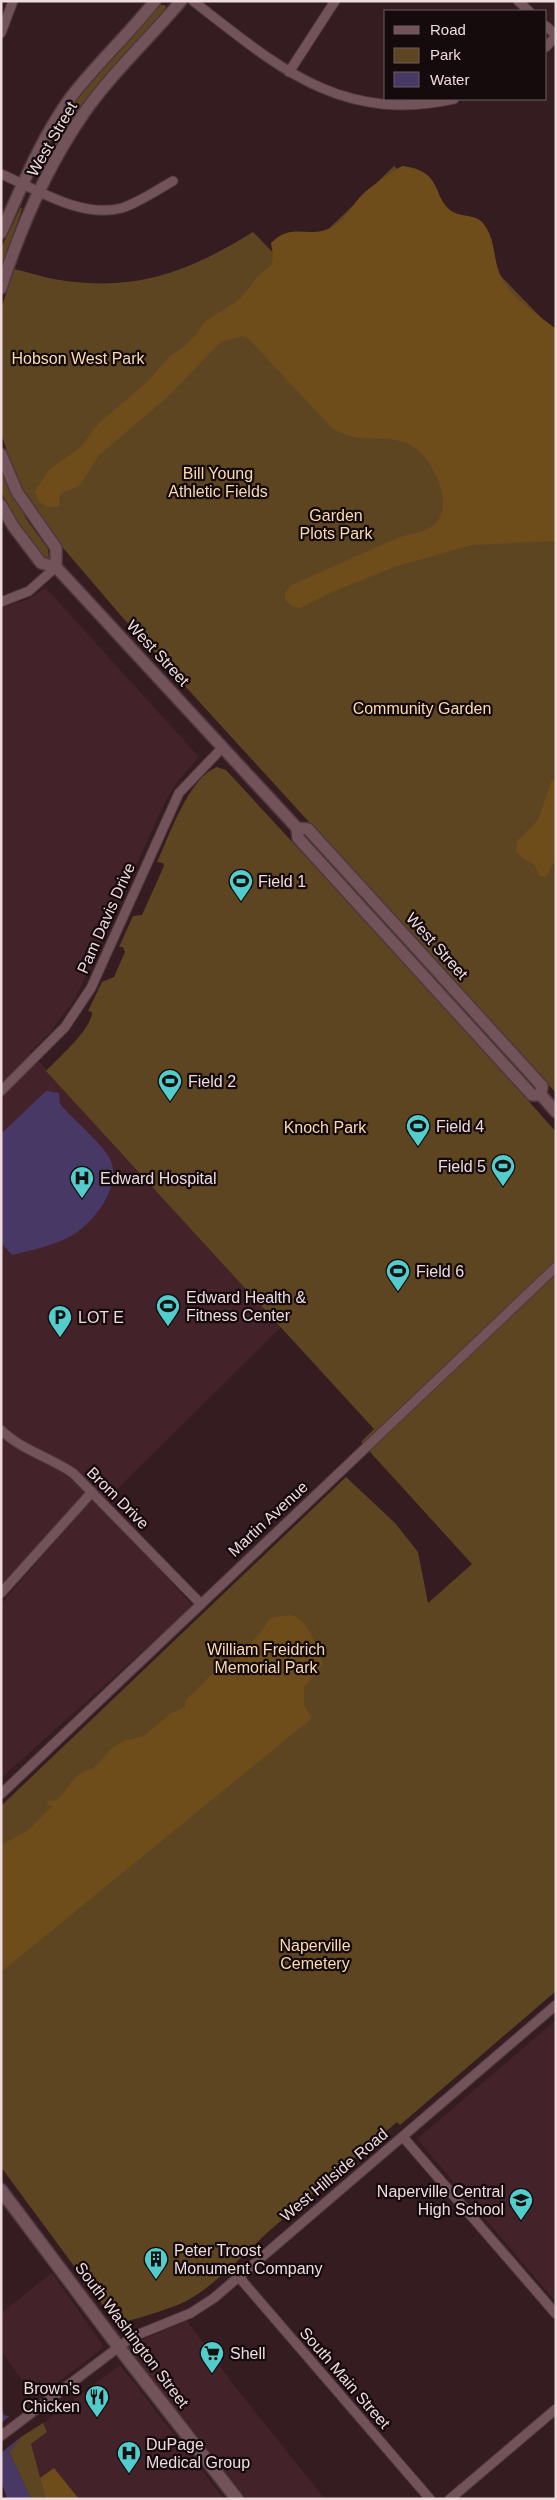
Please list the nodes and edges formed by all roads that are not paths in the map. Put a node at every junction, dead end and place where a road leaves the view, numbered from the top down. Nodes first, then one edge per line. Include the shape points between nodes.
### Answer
1 (13, 1) edge
2 (154, 1) edge
3 (181, 1) edge
4 (193, 1) edge
5 (335, 1) edge
6 (518, 1) edge
7 (528, 10) edge
8 (547, 27) edge
9 (1, 33) edge
10 (556, 36) edge
11 (547, 46) edge
12 (290, 72) junction
13 (447, 100) edge
14 (1, 174) edge
15 (173, 181) dead end
16 (23, 184) junction
17 (41, 191) junction
18 (1, 233) edge
19 (1, 288) edge
20 (1, 454) edge
21 (1, 505) edge
22 (56, 567) junction
23 (1, 602) edge
24 (222, 748) junction
25 (1, 1091) edge
26 (556, 1112) edge
27 (556, 1267) edge
28 (1, 1430) edge
29 (92, 1492) junction
30 (1, 1593) edge
31 (201, 1604) junction
32 (1, 1794) edge
33 (556, 2006) edge
34 (403, 2137) junction
35 (1, 2190) edge
36 (238, 2276) junction
37 (556, 2314) edge
38 (119, 2346) junction
39 (556, 2409) edge
40 (1, 2436) edge
41 (238, 2499) edge
42 (430, 2499) edge
43 (450, 2499) edge

1 - 9 street
2 - 16 street, West Street via 71,98 49,131
3 - 17 street, West Street via 85,112
4 - 12 street
5 - 12 street
6 - 7 street
8 - 10 street
10 - 11 street
12 - 13 street via 324,90 358,101 407,106
14 - 16 street
15 - 17 street via 135,202 108,210 83,208
16 - 17 street
16 - 18 street, West Street
17 - 19 street, West Street
20 - 22 street via 17,492 56,548
21 - 22 street, West Street via 41,563
22 - 23 street via 29,591
22 - 24 street, West Street
24 - 25 street, Pam Davis Drive via 179,793 91,988 65,1027
24 - 26 street, West Street via 297,828 298,838 304,845 532,1095 541,1095
27 - 31 street, Martin Avenue
28 - 29 street, Brom Drive via 17,1443 60,1464
29 - 30 street
29 - 31 street, Brom Drive
31 - 32 street, Martin Avenue
33 - 34 street, West Hillside Road
34 - 36 street, West Hillside Road
34 - 37 street
35 - 38 main road, South Washington Street
36 - 38 street, West Hillside Road via 191,2313 148,2329
36 - 42 street, South Main Street
38 - 40 street, West Hillside Road
38 - 41 main road, South Washington Street
39 - 43 street

